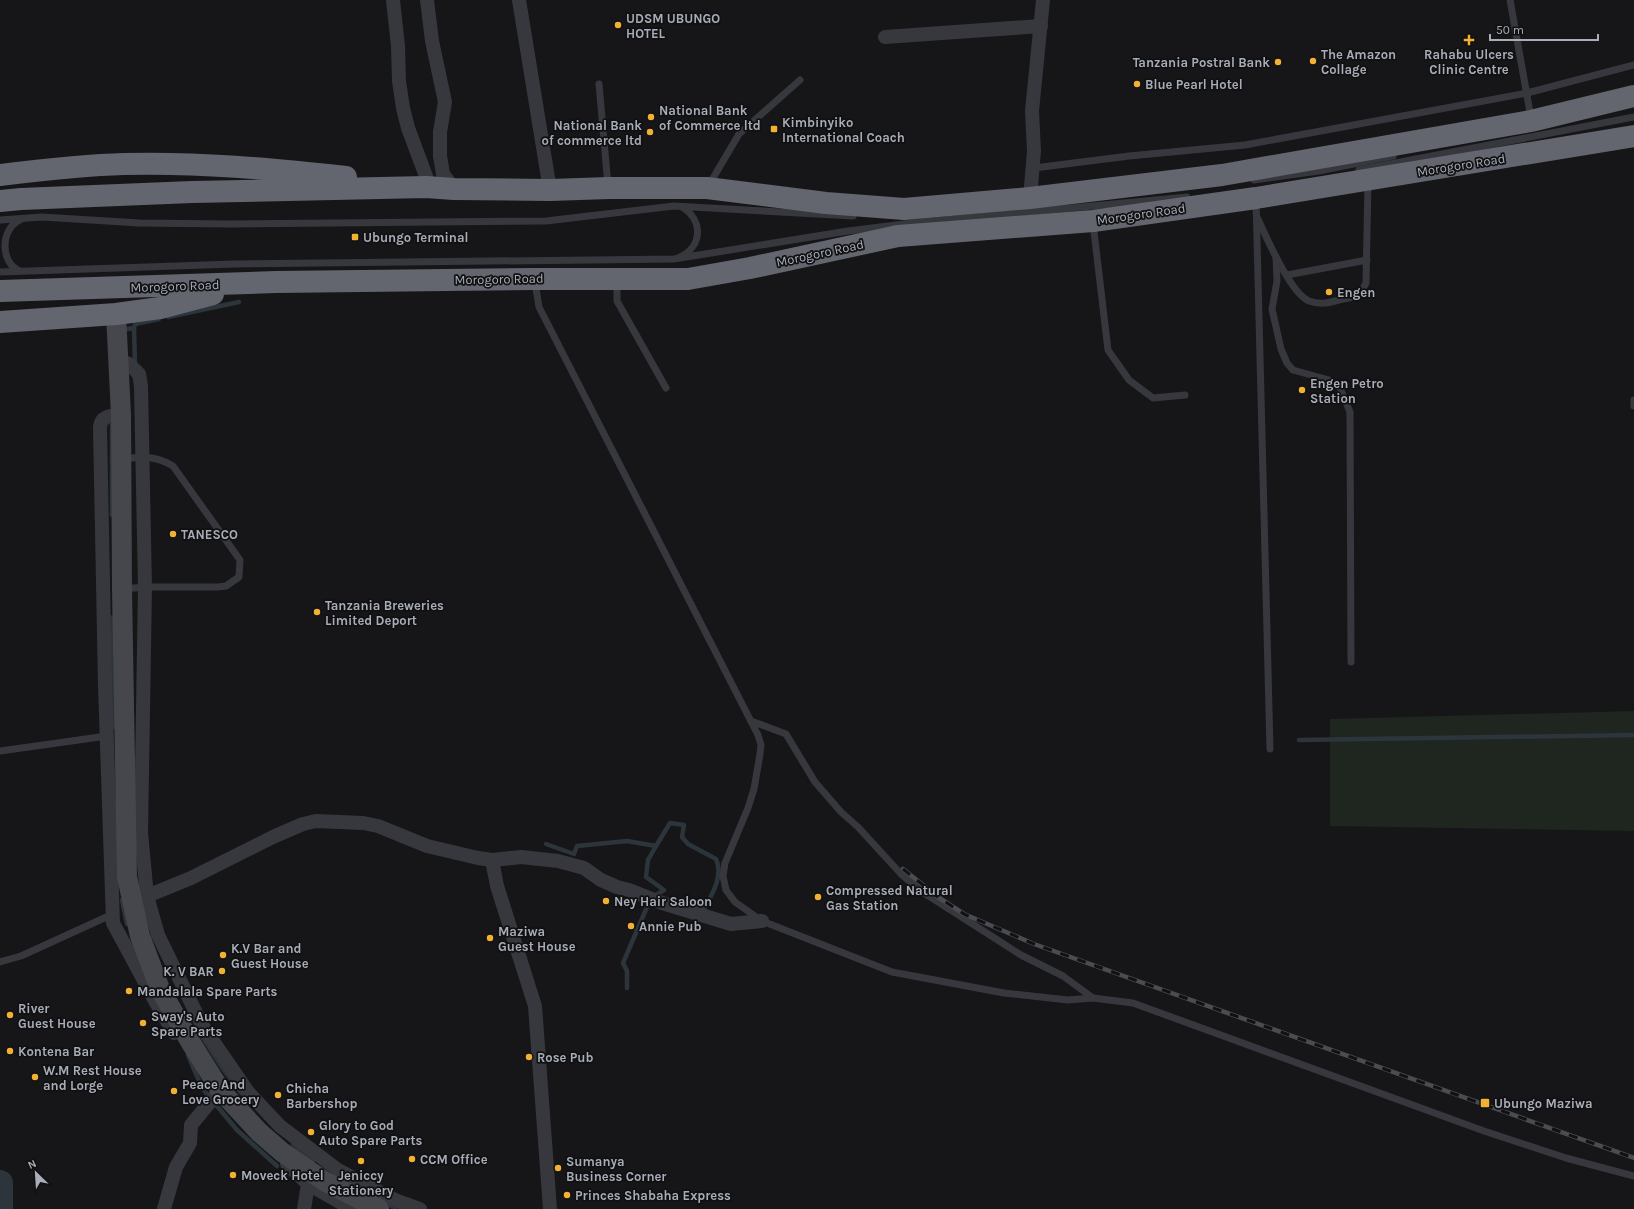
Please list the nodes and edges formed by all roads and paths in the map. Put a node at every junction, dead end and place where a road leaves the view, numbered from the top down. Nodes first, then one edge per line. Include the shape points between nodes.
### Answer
1 (393, 0) edge
2 (427, 0) edge
3 (519, 0) edge
4 (1043, 0) edge
5 (1510, 0) edge
6 (1041, 26) junction
7 (885, 37) dead end
8 (1634, 65) edge
9 (800, 80) dead end
10 (599, 84) dead end
11 (1527, 93) junction
12 (1634, 96) edge
13 (1582, 117) dead end
14 (1634, 117) edge
15 (1531, 121) junction
16 (1493, 136) dead end
17 (1634, 136) edge
18 (1425, 150) dead end
19 (1034, 168) junction
20 (0, 175) edge
21 (1368, 179) junction
22 (428, 187) junction
23 (608, 188) junction
24 (707, 188) junction
25 (454, 189) junction
26 (1188, 189) dead end
27 (550, 190) junction
28 (1255, 195) junction
29 (1195, 196) dead end
30 (1030, 198) junction
31 (0, 202) edge
32 (674, 206) junction
33 (860, 216) dead end
34 (898, 216) dead end
35 (33, 217) junction
36 (0, 220) edge
37 (1093, 221) junction
38 (1276, 257) junction
39 (674, 259) junction
40 (1367, 260) junction
41 (0, 272) edge
42 (24, 272) junction
43 (1287, 275) junction
44 (534, 279) junction
45 (616, 279) junction
46 (276, 282) junction
47 (0, 291) edge
48 (116, 314) junction
49 (0, 322) edge
50 (118, 359) junction
51 (666, 388) dead end
52 (1185, 395) dead end
53 (1634, 400) edge
54 (1634, 406) edge
55 (121, 415) junction
56 (142, 456) junction
57 (122, 459) junction
58 (145, 587) junction
59 (122, 589) junction
60 (1351, 662) dead end
61 (751, 721) junction
62 (107, 736) junction
63 (1270, 750) dead end
64 (0, 751) edge
65 (492, 860) junction
66 (148, 896) junction
67 (113, 914) junction
68 (762, 921) junction
69 (0, 962) edge
70 (1093, 998) junction
71 (218, 1093) junction
72 (1634, 1176) edge
73 (308, 1184) junction
74 (164, 1209) edge
75 (304, 1209) edge
76 (352, 1209) edge
77 (379, 1209) edge
78 (420, 1209) edge
79 (550, 1209) edge

1 - 22 street via 403,108
2 - 25 street via 432,41 445,102 440,132 440,156 443,174
3 - 27 street
4 - 6 street
5 - 11 lane
6 - 7 street
6 - 19 street via 1032,111
8 - 11 lane
9 - 24 lane via 739,134
10 - 23 lane
11 - 15 lane
11 - 19 lane via 1245,145
12 - 15 highway
13 - 16 lane, Morogoro Road
14 - 28 lane, Morogoro Road via 1319,178
15 - 30 highway via 1222,175
17 - 21 highway, Morogoro Road
18 - 28 lane, Morogoro Road via 1319,171
19 - 30 street
20 - 22 highway via 87,166 161,164 270,168
21 - 28 highway, Morogoro Road
21 - 40 lane
22 - 25 highway
22 - 31 highway via 192,192
23 - 24 highway
23 - 27 highway
24 - 30 highway via 826,203 904,209
25 - 27 highway
26 - 34 lane, Morogoro Road
28 - 37 highway, Morogoro Road
28 - 38 lane
28 - 63 lane
29 - 39 lane, Morogoro Road via 912,223
32 - 33 lane
32 - 35 lane via 546,221 230,224 139,223
32 - 39 lane via 682,206 689,211 694,218 697,231 695,244 689,251
35 - 36 lane
35 - 42 lane via 15,222 3,236 3,255 15,269
37 - 45 highway, Morogoro Road via 898,236 688,279
37 - 52 lane via 1108,350 1129,380 1153,398
38 - 43 lane
38 - 60 lane via 1277,281 1272,309 1281,349 1287,363 1293,370 1329,380 1340,388 1350,412
39 - 42 lane, Morogoro Road via 234,264
40 - 43 lane
40 - 43 lane via 1366,283 1361,292 1354,298 1322,304 1303,297
41 - 42 lane, Morogoro Road
44 - 45 highway, Morogoro Road
44 - 46 highway, Morogoro Road
44 - 61 lane via 539,307
45 - 51 lane via 617,301
46 - 47 highway, Morogoro Road
46 - 48 highway via 203,296 160,308
48 - 49 highway
48 - 50 main road
50 - 55 main road
50 - 56 street via 129,364 139,374
53 - 54 lane
55 - 57 main road
55 - 62 street via 106,417 100,426
56 - 57 lane
56 - 58 street
56 - 58 lane via 156,458 173,466 240,560 239,578 226,586
57 - 59 main road
58 - 59 lane
58 - 66 street via 141,834
59 - 71 main road via 127,877 140,936 160,990
61 - 68 lane via 761,745 759,765 748,808 725,863 723,876 726,890 735,902
61 - 70 lane via 786,734 815,782 901,874 921,891 1021,955 1063,976
62 - 64 lane
62 - 67 street
65 - 66 street via 427,846 378,826 316,821 275,836 191,878
65 - 68 street via 521,857 558,861 584,868 616,887 731,924
65 - 79 street via 497,886 535,1006
66 - 78 street via 158,935 202,1025 248,1092 280,1126 338,1170 396,1200
67 - 69 lane via 21,956
67 - 71 street via 113,923 155,1001 206,1086
68 - 70 lane via 892,972 1004,993 1068,1000
70 - 72 lane via 1133,1003 1484,1131 1566,1158
71 - 73 street via 255,1136
71 - 74 street via 191,1125 190,1143 176,1167
71 - 77 main road via 282,1152 324,1181
73 - 75 street
73 - 76 street

